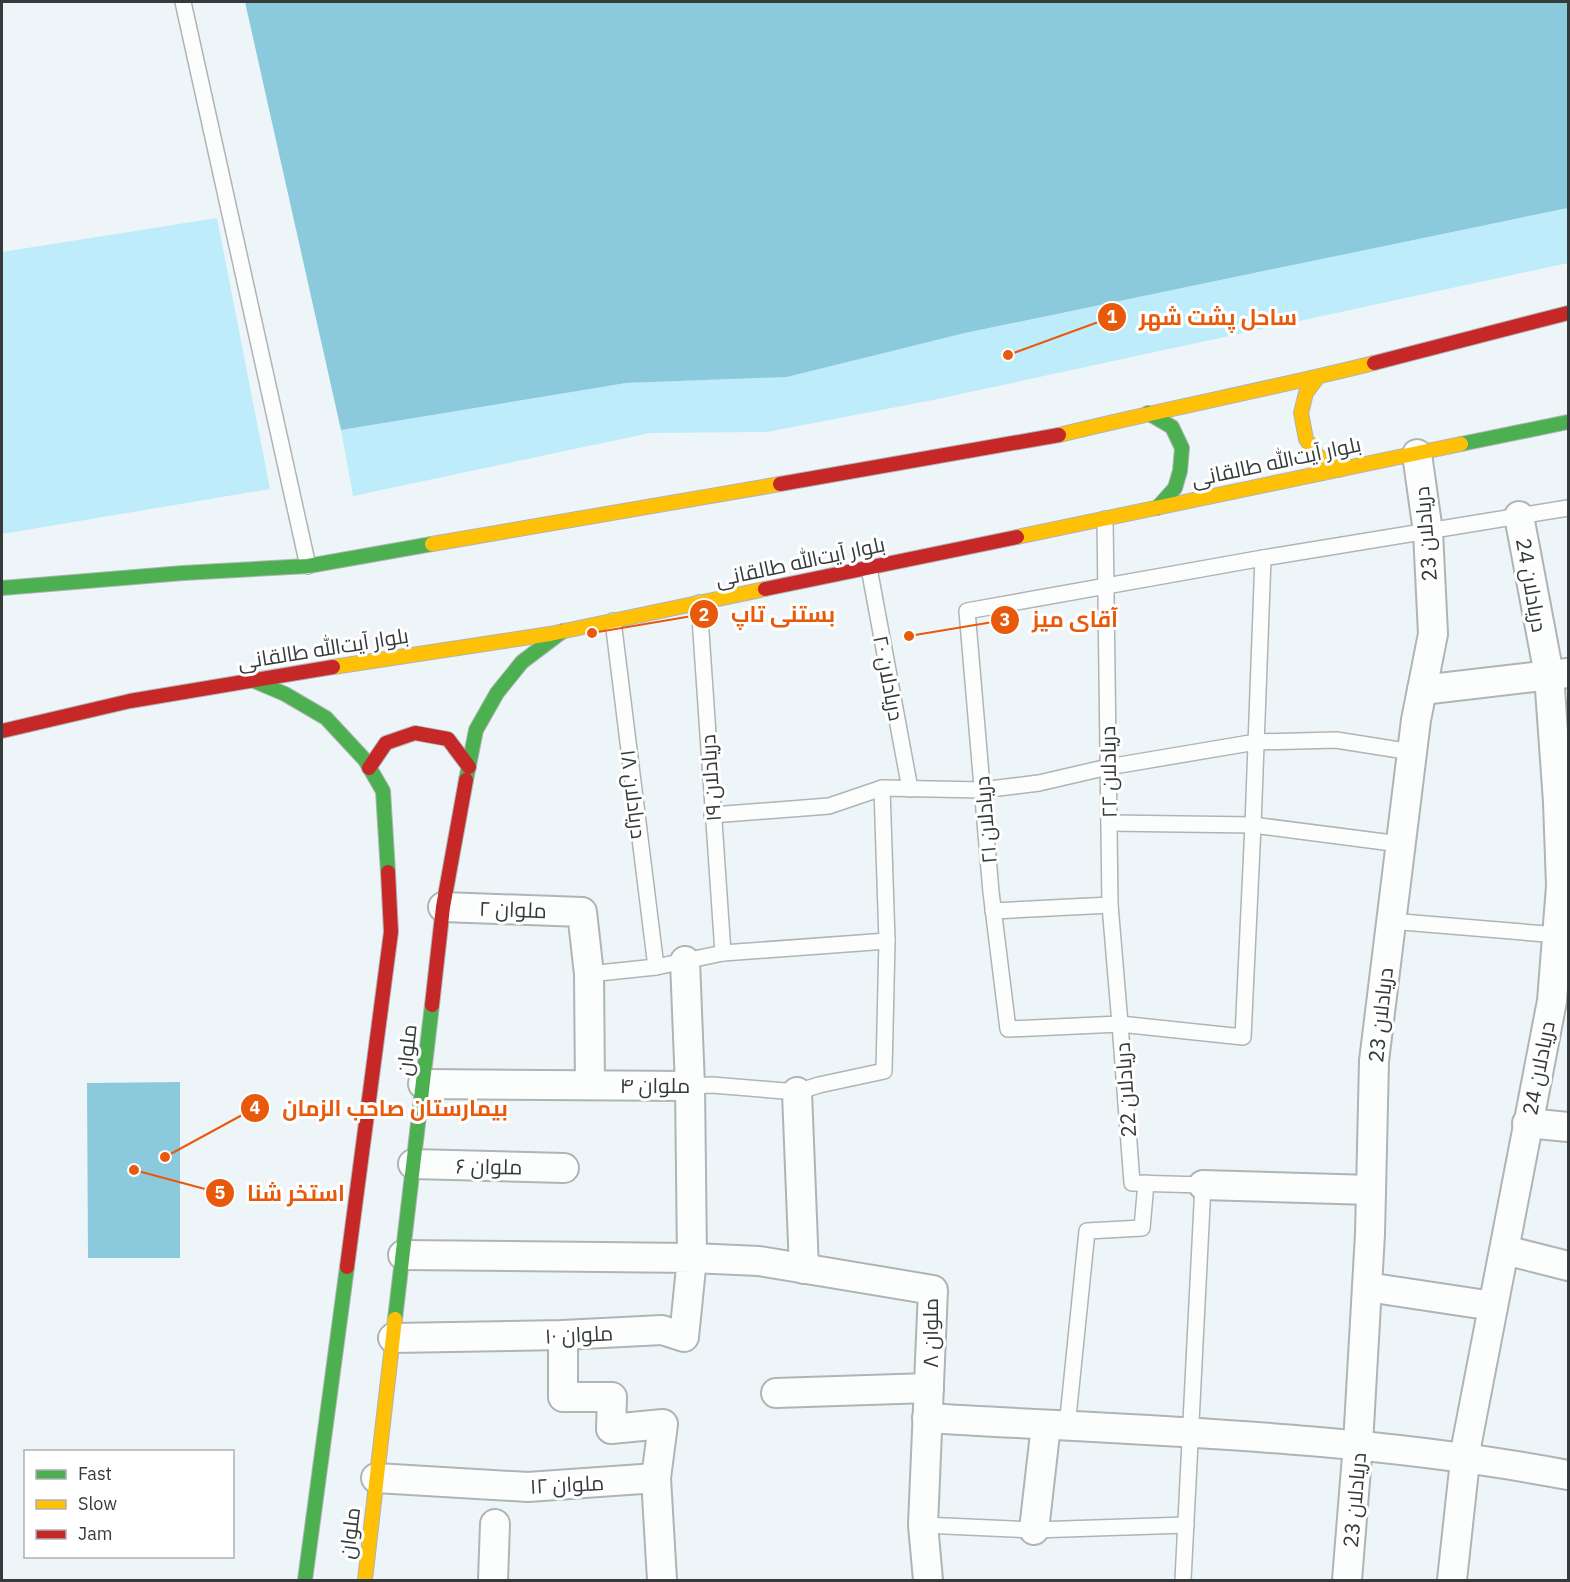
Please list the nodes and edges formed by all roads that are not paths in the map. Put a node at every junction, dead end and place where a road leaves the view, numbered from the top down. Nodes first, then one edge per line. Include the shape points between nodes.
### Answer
1 (183, 2) edge
2 (1569, 313) edge
3 (1318, 377) junction
4 (1148, 413) junction
5 (1569, 422) edge
6 (1417, 454) junction
7 (1339, 470) junction
8 (1157, 507) junction
9 (1569, 508) edge
10 (1520, 516) junction
11 (1105, 519) junction
12 (1428, 532) junction
13 (1263, 558) junction
14 (308, 566) junction
15 (869, 568) junction
16 (1105, 586) junction
17 (2, 588) edge
18 (699, 603) junction
19 (613, 621) junction
20 (563, 631) junction
21 (1559, 674) edge
22 (252, 680) junction
23 (1422, 690) junction
24 (2, 731) edge
25 (1256, 742) junction
26 (1412, 752) junction
27 (469, 767) junction
28 (1108, 767) junction
29 (369, 768) junction
30 (882, 788) junction
31 (910, 789) junction
32 (982, 790) junction
33 (712, 815) junction
34 (1109, 823) junction
35 (1253, 825) junction
36 (1400, 844) junction
37 (1564, 845) edge
38 (1110, 905) junction
39 (443, 907) junction
40 (993, 911) junction
41 (1390, 921) junction
42 (1558, 935) junction
43 (887, 941) junction
44 (723, 953) junction
45 (685, 961) junction
46 (656, 967) junction
47 (589, 974) junction
48 (1558, 1022) edge
49 (1120, 1024) junction
50 (423, 1084) junction
51 (590, 1085) junction
52 (690, 1086) junction
53 (797, 1092) junction
54 (1527, 1123) junction
55 (1569, 1127) edge
56 (413, 1164) junction
57 (564, 1168) dead end
58 (1146, 1183) junction
59 (1203, 1185) junction
60 (1371, 1190) junction
61 (1505, 1251) junction
62 (403, 1255) junction
63 (692, 1258) junction
64 (1569, 1266) edge
65 (804, 1269) junction
66 (1367, 1287) junction
67 (1492, 1306) junction
68 (562, 1335) junction
69 (393, 1338) junction
70 (929, 1388) junction
71 (776, 1393) dead end
72 (927, 1418) junction
73 (1057, 1426) junction
74 (1190, 1434) junction
75 (1358, 1444) junction
76 (1465, 1458) junction
77 (1569, 1476) edge
78 (376, 1478) junction
79 (656, 1478) junction
80 (495, 1524) dead end
81 (923, 1525) junction
82 (1186, 1525) junction
83 (1034, 1530) junction
84 (305, 1581) edge
85 (364, 1581) edge
86 (493, 1581) edge
87 (662, 1581) edge
88 (928, 1581) edge
89 (1183, 1581) edge
90 (1347, 1581) edge
91 (1452, 1581) edge

1 - 14 lane
2 - 3 main road
3 - 4 main road
3 - 7 main road via 1306,393 1301,413 1306,439 1317,455
4 - 8 main road via 1172,427 1182,448 1175,488
4 - 14 main road via 1056,436
5 - 6 main road, بلوار آیت‌الله طالقانی
6 - 7 main road, بلوار آیت‌الله طالقانی
6 - 12 street, دریادلان 23
7 - 8 main road, بلوار آیت‌الله طالقانی
8 - 11 main road, بلوار آیت‌الله طالقانی
9 - 10 lane
10 - 12 lane
10 - 21 street, دریادلان 24
11 - 15 main road, بلوار آیت‌الله طالقانی
11 - 16 lane, دریادلان ۲۲
12 - 13 lane
12 - 23 street, دریادلان 23 via 1433,634
13 - 16 lane
13 - 25 lane, دریادلان 22
14 - 17 main road
15 - 18 main road, بلوار آیت‌الله طالقانی
15 - 31 lane, دریادلان ۲۰
16 - 28 lane, دریادلان ۲۲
16 - 32 lane, دریادلان ۲۱ via 967,611
18 - 19 main road, بلوار آیت‌الله طالقانی
18 - 33 lane, دریادلان ۱۹
19 - 20 main road, بلوار آیت‌الله طالقانی
19 - 46 lane, دریادلان ۱۸
20 - 22 main road, بلوار آیت‌الله طالقانی
20 - 27 main road, ملوان via 522,663 497,693 476,730
21 - 23 street
21 - 37 street, دریادلان 24
22 - 24 main road, بلوار آیت‌الله طالقانی via 130,701
22 - 29 main road, ملوان via 326,718
23 - 26 street, دریادلان 23
25 - 26 lane via 1336,740
25 - 28 lane
25 - 35 lane, دریادلان 22
26 - 36 street, دریادلان 23
27 - 29 main road via 448,739 415,733 386,743
27 - 39 main road, ملوان
28 - 32 lane via 1039,783
28 - 34 lane, دریادلان ۲۲
29 - 84 main road, ملوان via 383,791 391,932
30 - 31 lane
30 - 33 lane via 829,806
30 - 43 lane
31 - 32 lane
32 - 40 lane, دریادلان ۲۱
33 - 44 lane, دریادلان ۱۹
34 - 35 lane
34 - 38 lane, دریادلان ۲۲
35 - 36 lane
35 - 49 lane, دریادلان 22 via 1243,1037
36 - 41 street, دریادلان 23
37 - 42 street, دریادلان 24
38 - 40 lane
38 - 49 lane, دریادلان ۲۲
39 - 47 street, ملوان ۲ via 582,912
39 - 50 main road, ملوان
40 - 49 lane, دریادلان ۲۱ via 1008,1029
41 - 42 lane
41 - 60 street, دریادلان 23 via 1374,1060
42 - 48 street, دریادلان 24 via 1552,1001
43 - 44 lane
43 - 53 lane, ملوان ۴ via 884,1071
44 - 45 lane
45 - 46 lane
45 - 52 street
46 - 47 lane
47 - 51 street
48 - 54 street, دریادلان 24
49 - 58 lane, دریادلان 22 via 1132,1183
50 - 51 street, ملوان ۴
50 - 56 main road, ملوان
51 - 52 street, ملوان ۴
52 - 53 lane, ملوان ۴
52 - 63 street
53 - 65 street
54 - 55 street
54 - 61 street, دریادلان 24
56 - 57 street, ملوان ۶
56 - 62 main road, ملوان
58 - 59 lane
58 - 73 lane via 1142,1228 1086,1231
59 - 60 street
59 - 74 lane
60 - 66 street, دریادلان 23
61 - 64 street
61 - 67 street, دریادلان 24
62 - 63 street, ملوان ۸
62 - 69 main road, ملوان
63 - 65 street, ملوان ۸ via 759,1261
63 - 68 street, ملوان ۱۰ via 684,1337 662,1330
65 - 70 street, ملوان ۸ via 933,1290
66 - 67 street
66 - 75 street, دریادلان 23
67 - 76 street, دریادلان 24
68 - 69 street, ملوان ۱۰
68 - 79 street via 563,1397 612,1398 611,1429 663,1424
69 - 78 main road, ملوان
70 - 71 street
70 - 72 street, ملوان ۸
72 - 73 street
72 - 81 street, ملوان ۸
73 - 74 street
73 - 83 street
74 - 75 street
74 - 82 lane
75 - 76 street
75 - 90 street, دریادلان 23
76 - 77 street
76 - 91 street, دریادلان 24
78 - 79 street, ملوان ۱۲ via 528,1487
78 - 85 main road, ملوان
79 - 87 street
80 - 86 street
81 - 83 lane
81 - 88 street, ملوان ۸
82 - 83 lane
82 - 89 lane

